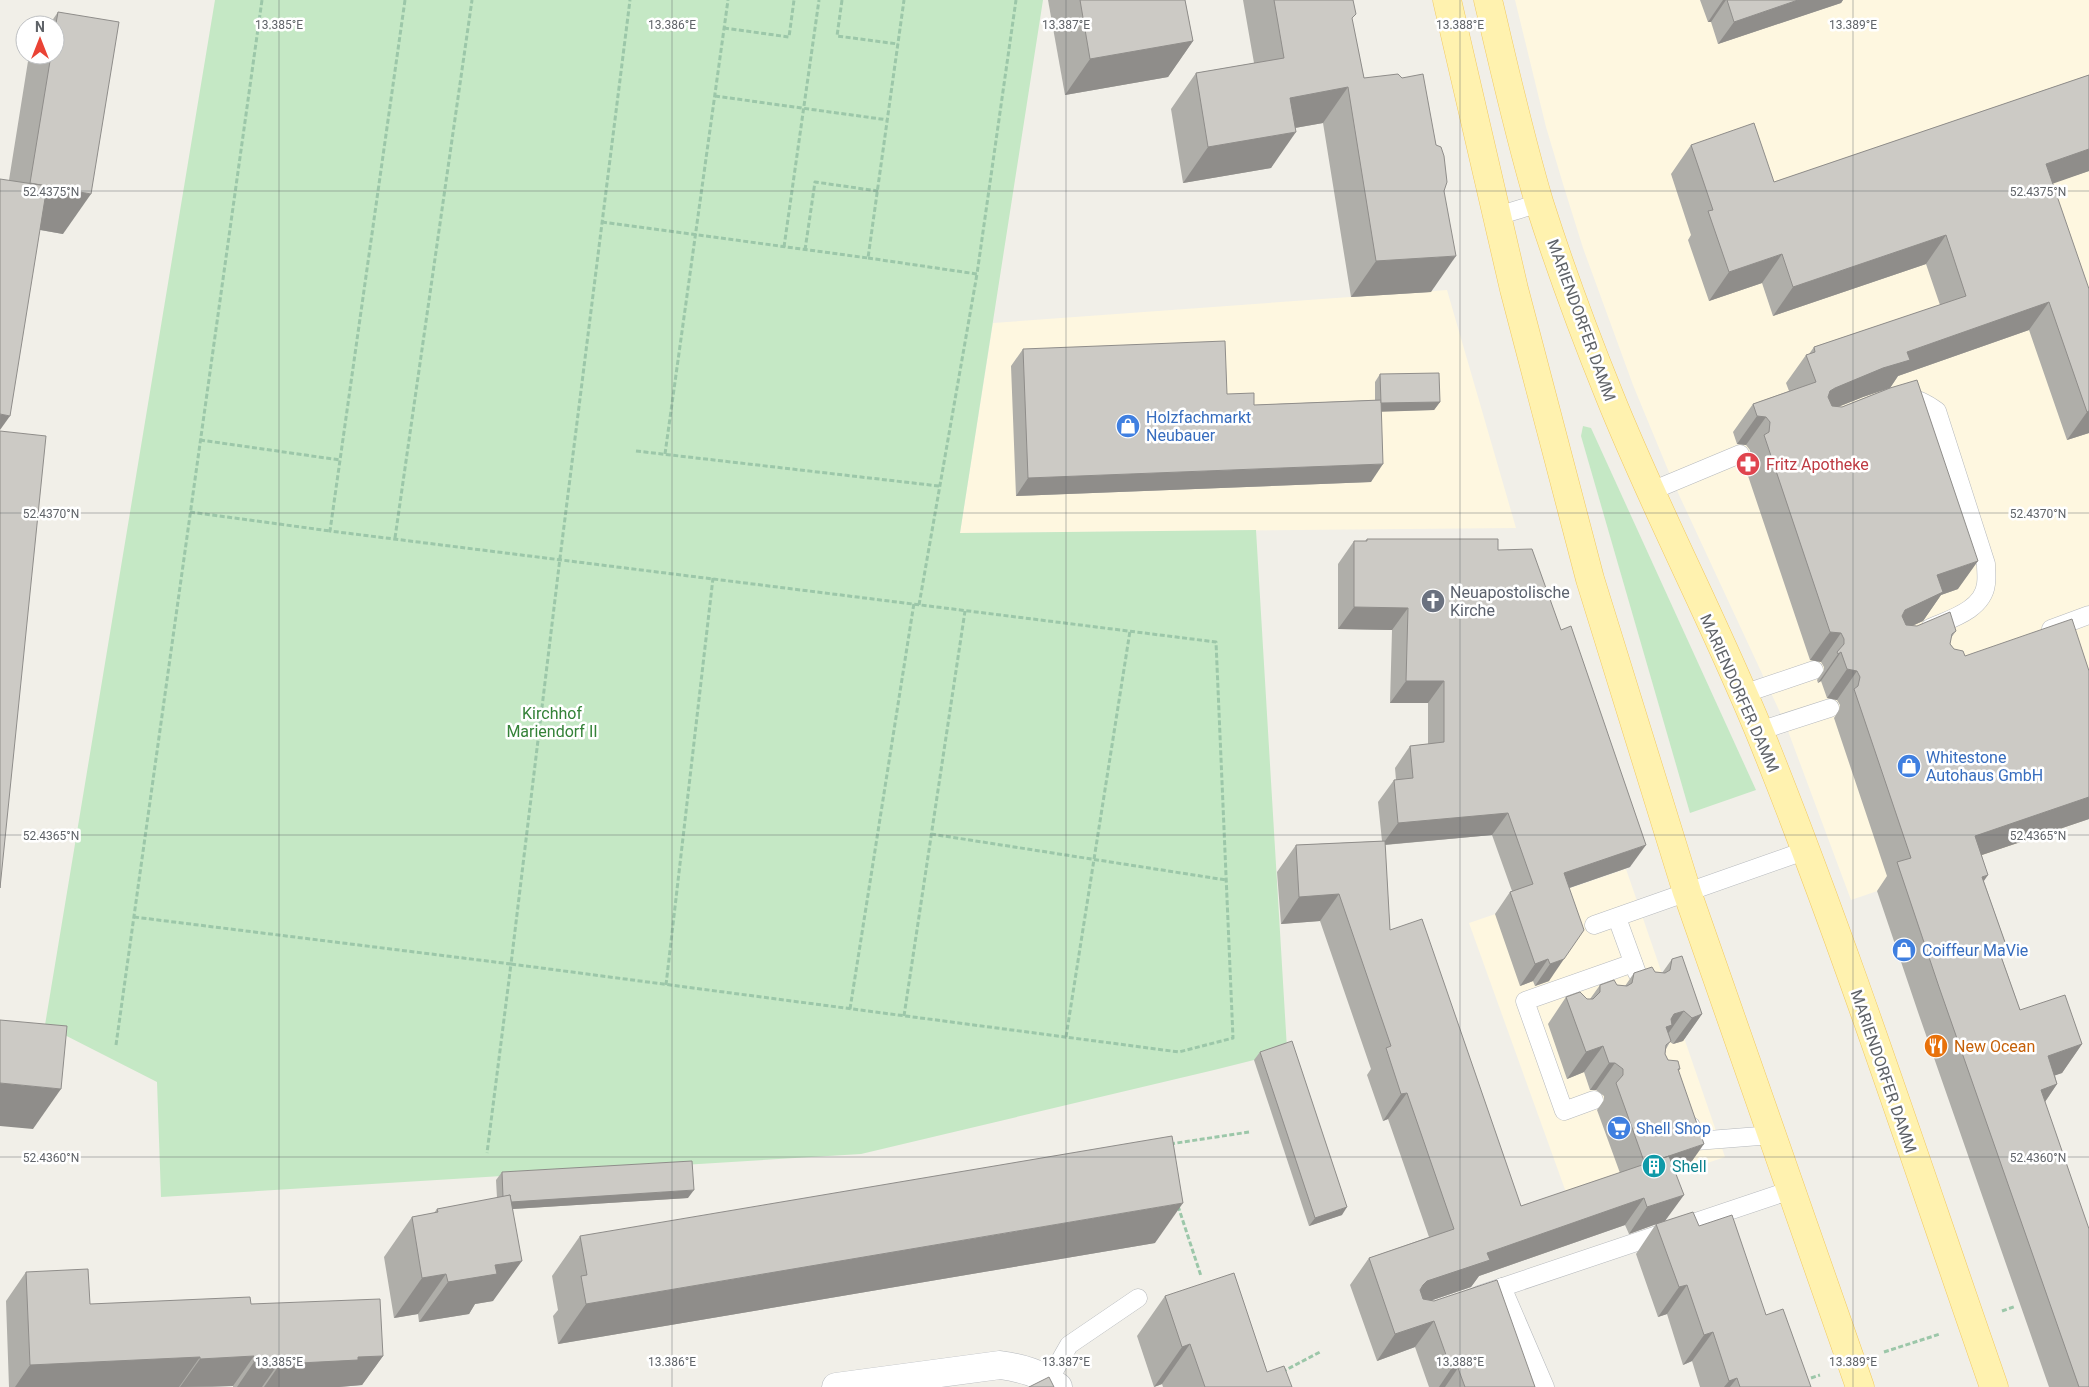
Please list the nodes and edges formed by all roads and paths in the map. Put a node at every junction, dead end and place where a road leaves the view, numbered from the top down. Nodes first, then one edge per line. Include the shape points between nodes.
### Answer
1 (262, 0) edge
2 (405, 0) edge
3 (472, 0) edge
4 (630, 0) edge
5 (728, 0) edge
6 (794, 0) edge
7 (819, 0) edge
8 (842, 0) edge
9 (904, 0) edge
10 (1016, 0) edge
11 (1447, 0) edge
12 (1488, 0) edge
13 (724, 28) junction
14 (898, 44) junction
15 (715, 96) junction
16 (804, 108) junction
17 (888, 120) junction
18 (878, 191) junction
19 (1540, 204) junction
20 (1497, 216) junction
21 (602, 222) junction
22 (695, 234) junction
23 (784, 247) junction
24 (805, 250) junction
25 (868, 258) junction
26 (977, 274) junction
27 (1887, 400) edge
28 (200, 440) junction
29 (636, 451) dead end
30 (665, 454) junction
31 (1740, 454) dead end
32 (340, 460) junction
33 (938, 486) junction
34 (1650, 492) junction
35 (190, 512) junction
36 (330, 531) junction
37 (395, 538) junction
38 (560, 558) junction
39 (713, 578) junction
40 (914, 604) junction
41 (919, 605) junction
42 (965, 610) junction
43 (2088, 618) edge
44 (1130, 631) junction
45 (2032, 636) edge
46 (1911, 637) edge
47 (1814, 670) dead end
48 (1743, 694) junction
49 (1830, 708) dead end
50 (1759, 731) junction
51 (932, 834) junction
52 (1807, 850) junction
53 (1094, 860) junction
54 (1226, 880) junction
55 (1687, 892) junction
56 (134, 917) junction
57 (1617, 918) junction
58 (1594, 926) dead end
59 (1633, 963) junction
60 (512, 964) junction
61 (1595, 976) junction
62 (666, 985) junction
63 (1562, 988) junction
64 (1643, 990) edge
65 (1601, 994) edge
66 (1568, 1006) edge
67 (850, 1008) junction
68 (904, 1016) junction
69 (1066, 1037) junction
70 (116, 1045) dead end
71 (1594, 1100) dead end
72 (1684, 1106) edge
73 (1249, 1132) dead end
74 (1772, 1135) junction
75 (1166, 1144) edge
76 (488, 1154) dead end
77 (1791, 1190) junction
78 (1176, 1202) edge
79 (1202, 1276) dead end
80 (1502, 1287) junction
81 (1138, 1298) dead end
82 (1466, 1300) edge
83 (2016, 1306) dead end
84 (1971, 1323) junction
85 (1320, 1352) dead end
86 (1855, 1375) edge
87 (1275, 1376) edge
88 (1811, 1378) dead end
89 (1054, 1383) edge
90 (836, 1387) edge
91 (1545, 1387) edge
92 (1994, 1387) edge

1 - 28 path
2 - 32 path
3 - 37 path
4 - 21 path
5 - 13 path
6 - 13 path via 789,37
7 - 16 path
8 - 14 path via 837,36
9 - 14 path
10 - 26 path
11 - 20 main road
12 - 19 main road, MARIENDORFER DAMM
13 - 15 path
14 - 17 path
15 - 16 path
15 - 22 path
16 - 17 path
16 - 23 path
17 - 18 path
18 - 24 path via 815,182
18 - 25 path
19 - 20 lane
19 - 34 main road, MARIENDORFER DAMM via 1609,395
20 - 55 main road via 1590,579
21 - 22 path
21 - 38 path
22 - 23 path
22 - 30 path
23 - 24 path
24 - 25 path
25 - 26 path
26 - 33 path
27 - 46 lane via 1912,397 1937,411 1986,564 1986,585 1978,603
28 - 32 path
28 - 35 path
29 - 30 path
30 - 33 path
31 - 34 lane
32 - 36 path
33 - 41 path
34 - 48 main road, MARIENDORFER DAMM
35 - 36 path
35 - 56 path
36 - 37 path
37 - 38 path
38 - 39 path
38 - 60 path
39 - 40 path
39 - 62 path
40 - 41 path
40 - 67 path
41 - 42 path
42 - 44 path
42 - 51 path
43 - 45 lane
44 - 53 path
44 - 54 path via 1216,642
47 - 48 lane
48 - 50 main road, MARIENDORFER DAMM
49 - 50 lane
50 - 52 main road, MARIENDORFER DAMM
51 - 53 path
51 - 68 path
52 - 55 lane
52 - 84 main road, MARIENDORFER DAMM
53 - 54 path
53 - 69 path
54 - 69 path via 1233,1038 1180,1052
55 - 57 lane
55 - 74 main road
56 - 60 path
56 - 70 path
57 - 58 lane
57 - 59 lane
59 - 61 lane
59 - 64 lane
60 - 62 path
60 - 76 path
61 - 63 lane
61 - 65 lane
62 - 67 path
63 - 66 lane
63 - 71 lane via 1525,1001 1564,1111
67 - 68 path
68 - 69 path
72 - 74 lane via 1696,1141
73 - 75 path
74 - 77 main road
77 - 80 lane
77 - 86 main road
78 - 79 path
80 - 82 lane
80 - 91 lane
81 - 89 lane via 1069,1345
83 - 84 path
84 - 86 path
84 - 92 main road, MARIENDORFER DAMM
85 - 87 path
86 - 88 path
89 - 90 street via 1024,1369 1000,1365

